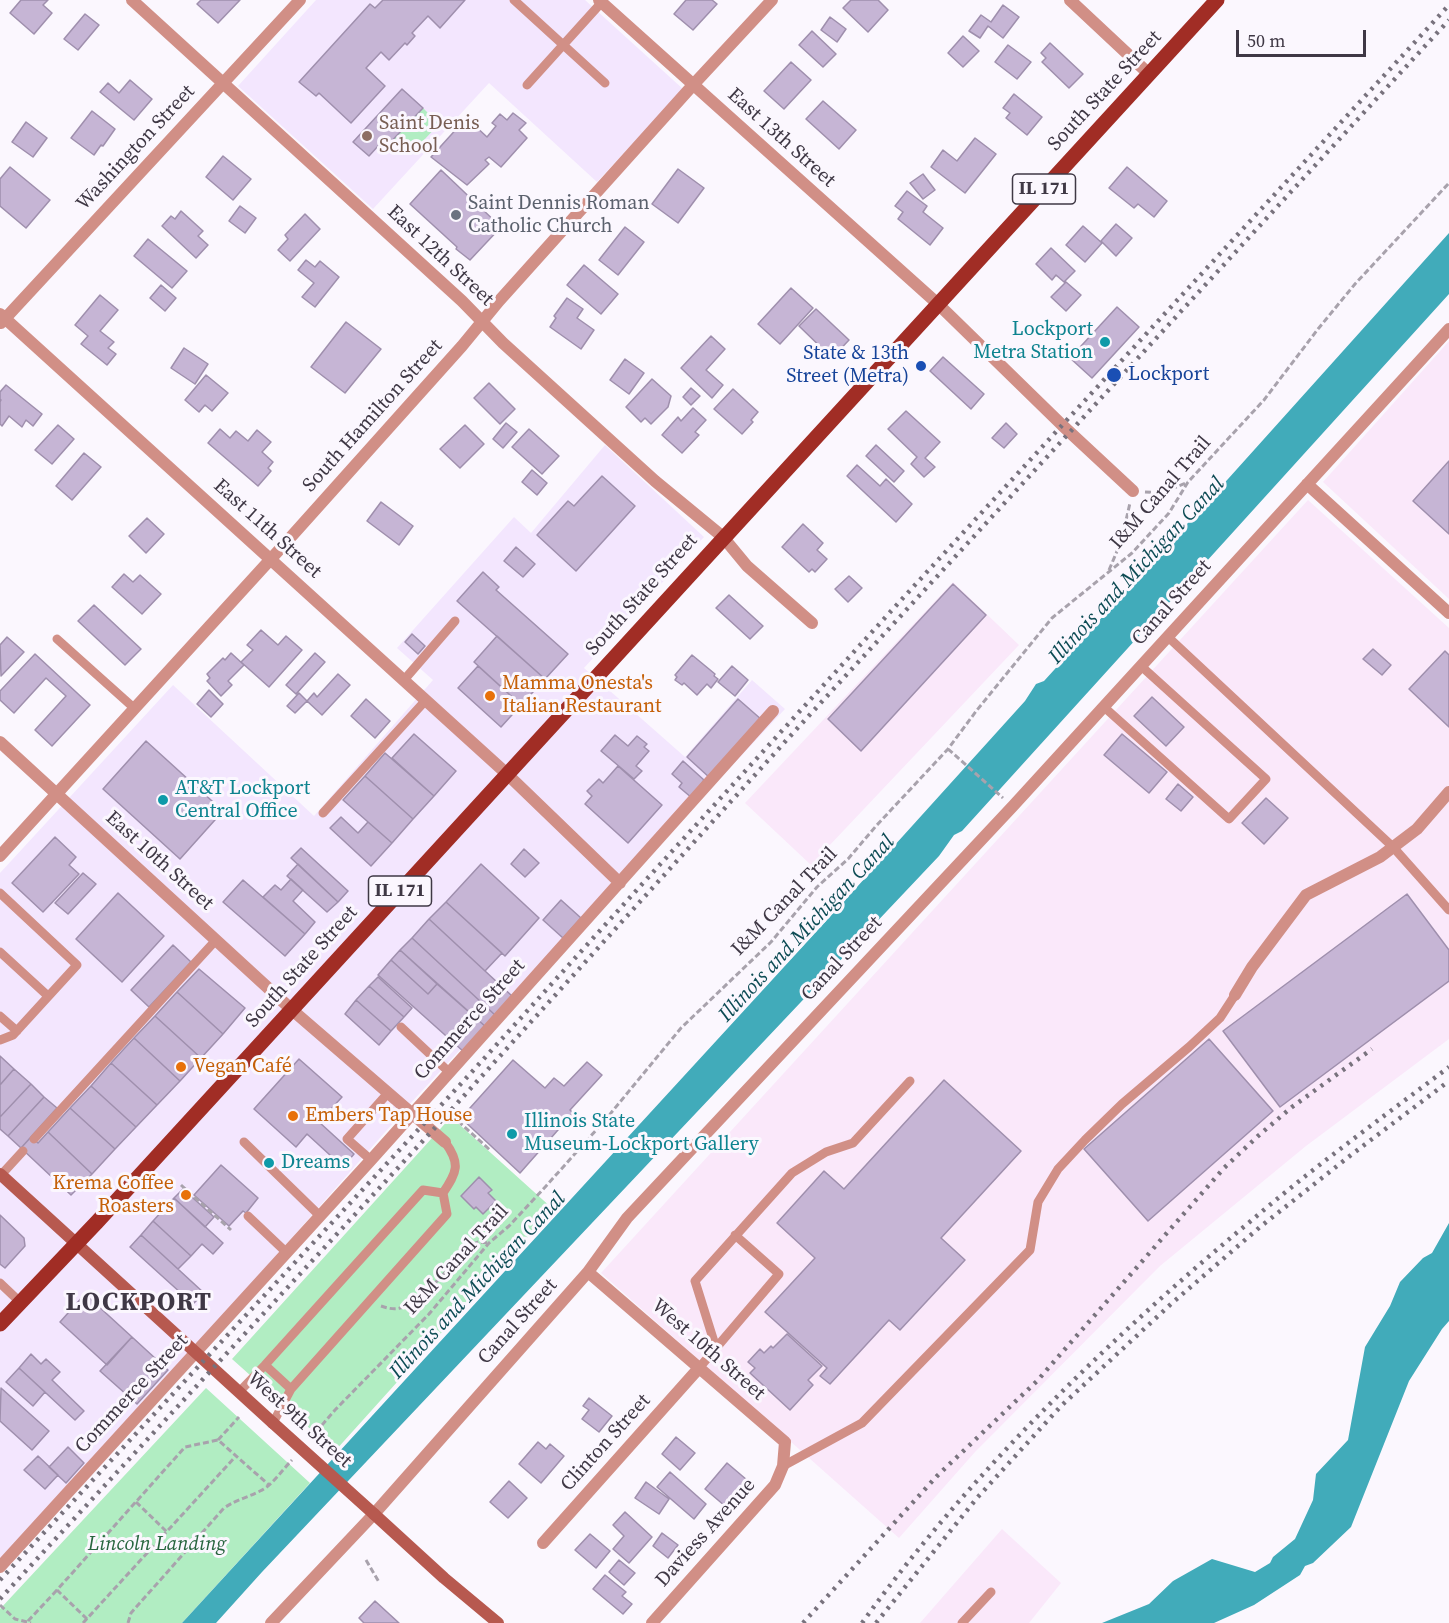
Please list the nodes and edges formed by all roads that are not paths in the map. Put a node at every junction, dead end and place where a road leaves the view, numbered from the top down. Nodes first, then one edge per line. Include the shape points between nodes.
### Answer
1 (132, 0) edge
2 (300, 0) edge
3 (514, 0) edge
4 (772, 0) edge
5 (1070, 0) edge
6 (1217, 0) edge
7 (601, 1) edge
8 (563, 45) junction
9 (1149, 74) junction
10 (605, 82) dead end
11 (222, 84) junction
12 (526, 85) dead end
13 (693, 85) junction
14 (938, 303) junction
15 (2, 318) edge
16 (482, 321) junction
17 (1449, 329) edge
18 (1307, 484) junction
19 (1133, 491) road end
20 (723, 537) junction
21 (270, 559) junction
22 (1449, 613) edge
23 (455, 621) dead end
24 (812, 623) dead end
25 (1168, 637) junction
26 (57, 639) dead end
27 (1141, 666) junction
28 (404, 680) junction
29 (426, 700) junction
30 (1104, 706) junction
31 (134, 708) junction
32 (773, 711) dead end
33 (0, 742) edge
34 (507, 774) junction
35 (1449, 792) edge
36 (56, 794) junction
37 (323, 813) dead end
38 (1393, 847) junction
39 (0, 856) edge
40 (620, 883) junction
41 (0, 893) edge
42 (1449, 910) edge
43 (216, 940) junction
44 (0, 951) edge
45 (1234, 995) joint
46 (48, 996) junction
47 (291, 1009) junction
48 (0, 1016) edge
49 (401, 1027) dead end
50 (17, 1031) junction
51 (0, 1040) edge
52 (449, 1072) junction
53 (910, 1081) dead end
54 (388, 1093) junction
55 (412, 1114) junction
56 (34, 1139) dead end
57 (244, 1142) dead end
58 (445, 1142) joint
59 (24, 1151) dead end
60 (371, 1160) junction
61 (1, 1175) edge
62 (443, 1193) junction
63 (248, 1216) dead end
64 (320, 1216) junction
65 (735, 1235) junction
66 (77, 1244) junction
67 (287, 1253) junction
68 (588, 1272) junction
69 (0, 1283) edge
70 (20, 1302) junction
71 (0, 1324) edge
72 (716, 1348) junction
73 (196, 1353) junction
74 (265, 1365) junction
75 (699, 1368) junction
76 (291, 1389) junction
77 (239, 1392) junction
78 (273, 1422) junction
79 (783, 1466) junction
80 (374, 1514) junction
81 (543, 1543) dead end
82 (0, 1567) edge
83 (991, 1592) dead end
84 (271, 1623) edge
85 (498, 1623) edge
86 (652, 1623) edge
87 (963, 1623) edge

1 - 11 street, East 12th Street
2 - 11 street, Washington Street
3 - 8 lane
4 - 13 street, South Hamilton Street
5 - 9 street
6 - 9 main road, South State Street / IL 171
7 - 8 lane
7 - 13 street, East 13th Street
8 - 10 lane
8 - 12 lane
9 - 14 main road, South State Street / IL 171
11 - 15 street, Washington Street
11 - 16 street, East 12th Street
13 - 14 street, East 13th Street
13 - 16 street, South Hamilton Street
14 - 19 street, East 13th Street
14 - 20 main road, South State Street / IL 171
15 - 21 street, East 11th Street
16 - 20 street, East 12th Street via 655,481
16 - 21 street, South Hamilton Street
17 - 18 street, Canal Street
18 - 22 street
18 - 25 street, Canal Street
20 - 24 street, East 12th Street via 747,567
20 - 34 main road, South State Street / IL 171
21 - 28 street, East 11th Street
21 - 31 street, South Hamilton Street
23 - 28 lane
25 - 27 street, Canal Street
25 - 38 lane
26 - 31 lane
27 - 30 street, Canal Street
27 - 30 lane via 1266,779 1229,819
28 - 29 street, East 11th Street
29 - 34 street, East 11th Street
29 - 37 lane
30 - 68 street, Canal Street via 627,1218
31 - 36 street, South Hamilton Street
32 - 40 street, Commerce Street
33 - 36 street, East 10th Street
34 - 40 street, East 11th Street
34 - 47 main road, South State Street / IL 171
35 - 38 street via 1417,829
36 - 39 street, South Hamilton Street
36 - 43 street, East 10th Street
38 - 42 lane
38 - 45 street via 1306,895
40 - 52 street, Commerce Street
41 - 46 lane via 77,965
43 - 47 street, East 10th Street
43 - 56 lane
44 - 46 lane
45 - 79 lane via 1220,1018 1122,1104 1058,1169 1038,1202 1030,1250 862,1423
46 - 50 lane
47 - 54 street
47 - 66 main road, South State Street / IL 171
48 - 50 lane
49 - 52 lane
50 - 51 lane
52 - 55 street, Commerce Street
53 - 65 lane via 853,1143 825,1152 792,1173
54 - 55 street
54 - 60 lane via 347,1139
55 - 58 street
55 - 60 street, Commerce Street
57 - 64 lane
58 - 62 lane via 455,1161
59 - 61 lane
60 - 64 street, Commerce Street
61 - 66 main road, West 9th Street
62 - 74 lane via 423,1190
62 - 76 lane via 447,1214
63 - 67 lane
64 - 67 street, Commerce Street
65 - 72 lane via 695,1281
65 - 72 lane via 779,1274
66 - 70 main road, South State Street / IL 171
66 - 73 main road, West 9th Street
67 - 73 street, Commerce Street
68 - 75 street, West 10th Street
68 - 80 street, Canal Street
69 - 70 lane
70 - 71 main road, South State Street / IL 171
72 - 75 lane
73 - 77 main road, West 9th Street
73 - 82 street, Commerce Street
74 - 76 lane
74 - 77 lane
75 - 79 street, West 10th Street via 785,1442
75 - 81 street, Clinton Street
76 - 78 lane
77 - 78 main road, West 9th Street
78 - 80 main road, West 9th Street, bridge
79 - 86 street, Daviess Avenue via 775,1485
80 - 84 street, Canal Street
80 - 85 main road, West 9th Street
83 - 87 lane

